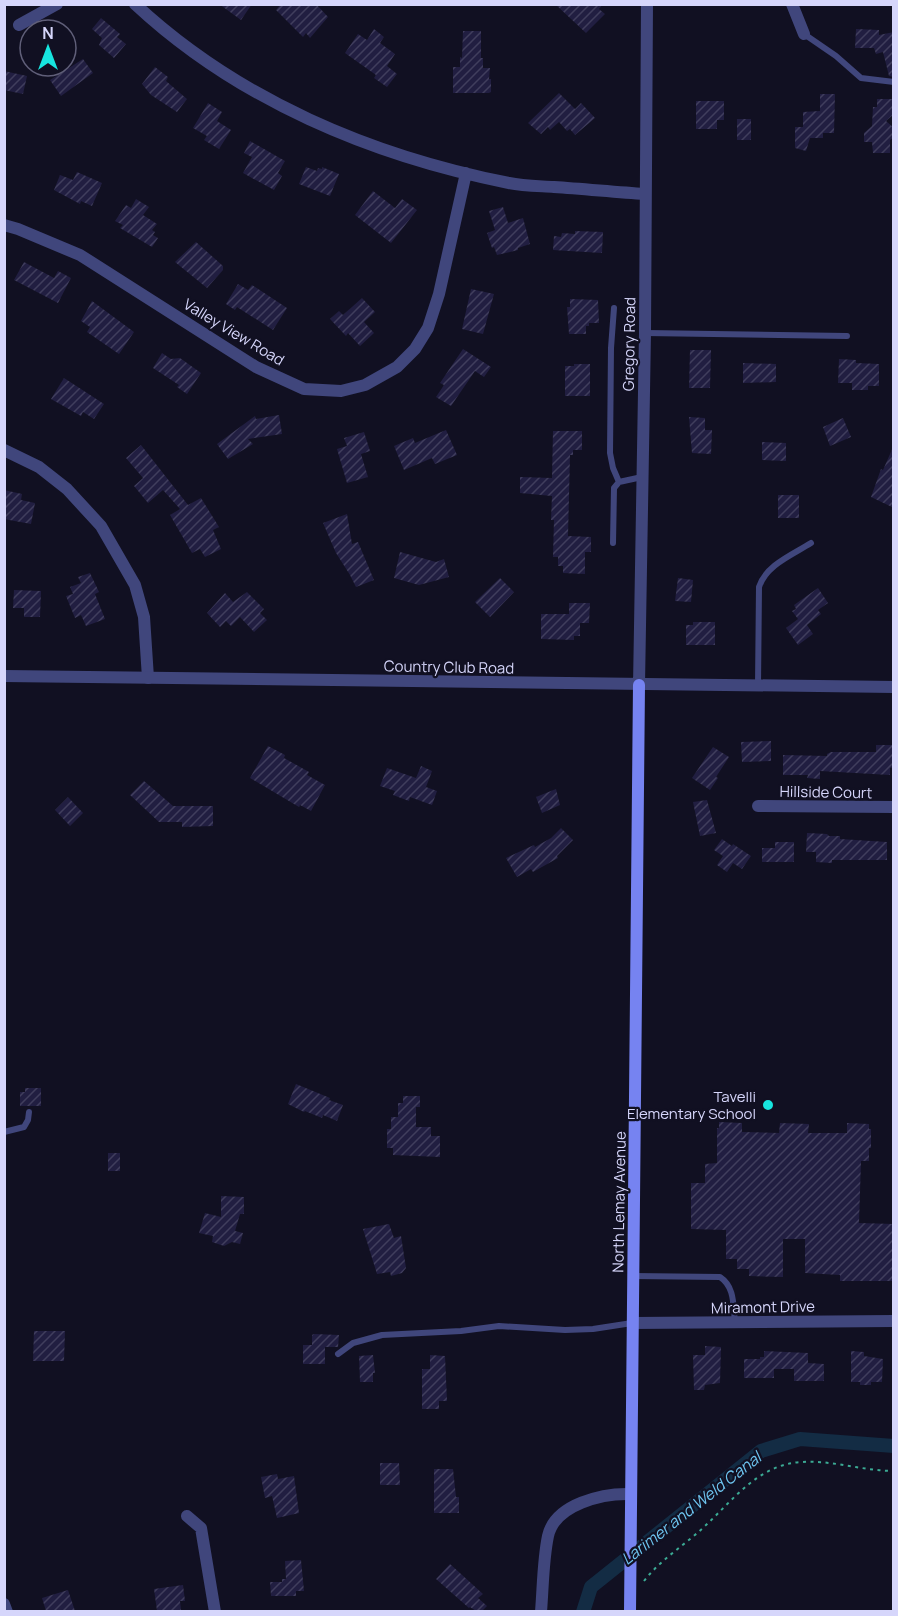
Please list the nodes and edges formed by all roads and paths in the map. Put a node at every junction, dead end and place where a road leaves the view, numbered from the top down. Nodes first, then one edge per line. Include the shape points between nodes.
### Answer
1 (57, 4) edge
2 (135, 4) edge
3 (647, 4) edge
4 (792, 4) edge
5 (32, 18) edge
6 (804, 34) joint
7 (894, 82) edge
8 (466, 173) junction
9 (645, 194) junction
10 (4, 225) edge
11 (614, 308) dead end
12 (645, 333) junction
13 (847, 336) dead end
14 (4, 450) edge
15 (643, 477) junction
16 (619, 482) junction
17 (613, 543) dead end
18 (811, 543) dead end
19 (4, 676) edge
20 (148, 678) junction
21 (639, 685) junction
22 (758, 686) junction
23 (894, 687) edge
24 (758, 806) dead end
25 (894, 807) edge
26 (29, 1112) dead end
27 (4, 1132) edge
28 (633, 1276) junction
29 (894, 1321) edge
30 (735, 1322) junction
31 (633, 1323) junction
32 (338, 1353) dead end
33 (894, 1471) edge
34 (631, 1494) junction
35 (188, 1516) dead end
36 (630, 1598) junction
37 (4, 1604) edge
38 (7, 1611) edge
39 (215, 1611) edge
40 (541, 1611) edge
41 (630, 1611) edge

1 - 5 street
2 - 8 street via 230,77 307,120 415,161
3 - 9 street, Gregory Road
4 - 6 street
6 - 7 lane via 861,78
8 - 9 street via 511,183
8 - 10 street, Valley View Road via 428,328 415,350 397,367 365,385 341,391 304,389 256,367 80,255
9 - 12 street, Gregory Road
11 - 16 lane via 610,453
12 - 13 lane
12 - 15 street, Gregory Road
14 - 20 street via 39,467 68,489 101,526 135,585 144,617
15 - 16 lane
15 - 21 street, Gregory Road
16 - 17 lane via 614,488
18 - 22 lane via 762,578
19 - 20 street, Country Club Road
20 - 21 street, Country Club Road
21 - 22 street, Country Club Road
21 - 28 main road, North Lemay Avenue
22 - 23 street, Country Club Road
24 - 25 street, Hillside Court
26 - 27 lane via 24,1127
28 - 30 lane via 720,1277 732,1291
28 - 31 main road, North Lemay Avenue
29 - 30 street, Miramont Drive
30 - 31 street, Miramont Drive
31 - 32 lane via 593,1329 499,1326 382,1335 353,1343
31 - 34 main road, North Lemay Avenue
33 - 36 path via 822,1462 779,1466 743,1487 705,1527 656,1566
34 - 36 main road, North Lemay Avenue
34 - 40 street via 583,1501 560,1516 548,1534
35 - 39 street via 201,1528
36 - 41 main road, North Lemay Avenue
37 - 38 street

